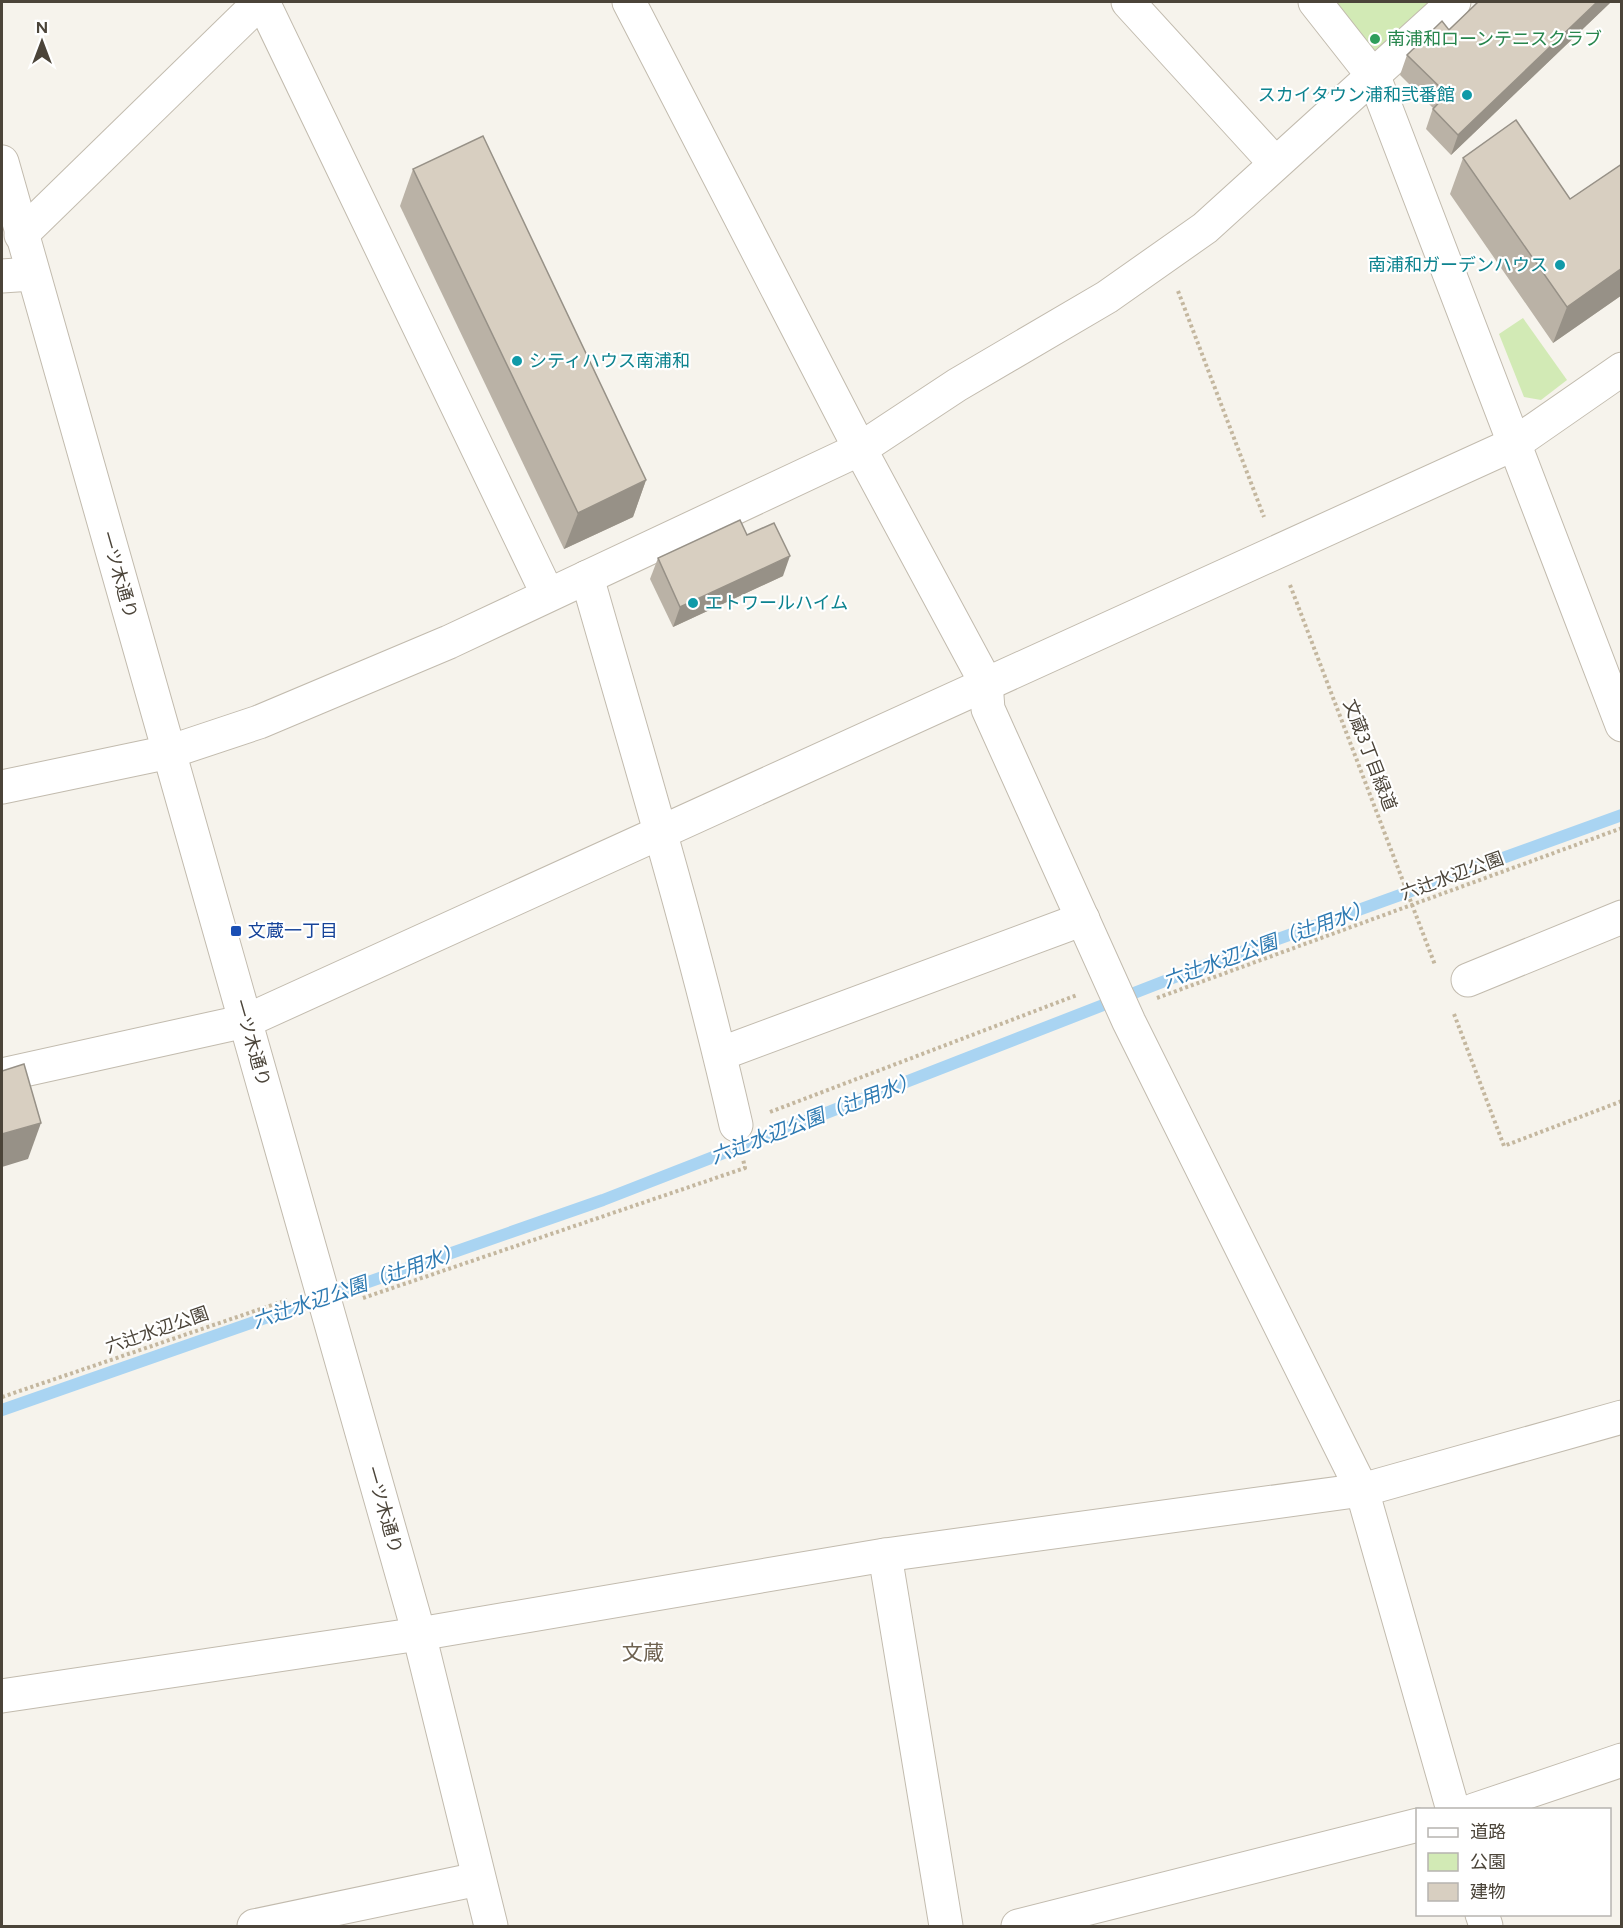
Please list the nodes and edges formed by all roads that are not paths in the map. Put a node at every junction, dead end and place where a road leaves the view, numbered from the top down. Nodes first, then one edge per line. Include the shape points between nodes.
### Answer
1 (261, 2) edge
2 (629, 2) edge
3 (1128, 2) edge
4 (1315, 2) edge
5 (1454, 2) edge
6 (1374, 77) junction
7 (2, 162) edge
8 (1275, 163) junction
9 (21, 235) junction
10 (17, 275) edge
11 (1622, 369) edge
12 (1514, 444) junction
13 (860, 449) junction
14 (587, 577) junction
15 (549, 596) junction
16 (986, 683) junction
17 (1622, 725) edge
18 (170, 752) junction
19 (2, 787) edge
20 (660, 832) junction
21 (1622, 917) edge
22 (1083, 919) junction
23 (1459, 992) road end
24 (246, 1021) junction
25 (720, 1054) junction
26 (2, 1075) edge
27 (736, 1125) dead end
28 (1622, 1417) edge
29 (1362, 1490) junction
30 (885, 1555) junction
31 (419, 1634) junction
32 (2, 1696) edge
33 (1622, 1760) edge
34 (1453, 1808) edge
35 (1477, 1808) edge
36 (1416, 1826) edge
37 (478, 1879) junction
38 (254, 1926) edge
39 (491, 1926) edge
40 (946, 1926) edge
41 (1018, 1926) edge

1 - 9 street
1 - 15 street
2 - 13 street
3 - 8 street
4 - 6 street
5 - 6 street
6 - 8 street
6 - 12 street
7 - 9 street, 一ツ木通り
8 - 13 street via 1205,228 1107,297 957,385
9 - 10 street, 一ツ木通り
10 - 18 street, 一ツ木通り
11 - 12 street
12 - 16 street
12 - 17 street
13 - 14 street
13 - 16 street
14 - 15 street
14 - 20 street
15 - 18 street via 259,722
16 - 20 street
16 - 22 street via 988,709
18 - 19 street
18 - 24 street, 一ツ木通り
20 - 24 street
20 - 25 street
21 - 23 street
22 - 25 street
22 - 29 street via 1119,1001
24 - 26 street
24 - 31 street, 一ツ木通り
25 - 27 street
28 - 29 street
29 - 30 street
29 - 34 street
30 - 31 street
30 - 40 street
31 - 32 street
31 - 37 street, 一ツ木通り
33 - 35 street
36 - 41 street
37 - 38 street
37 - 39 street, 一ツ木通り

